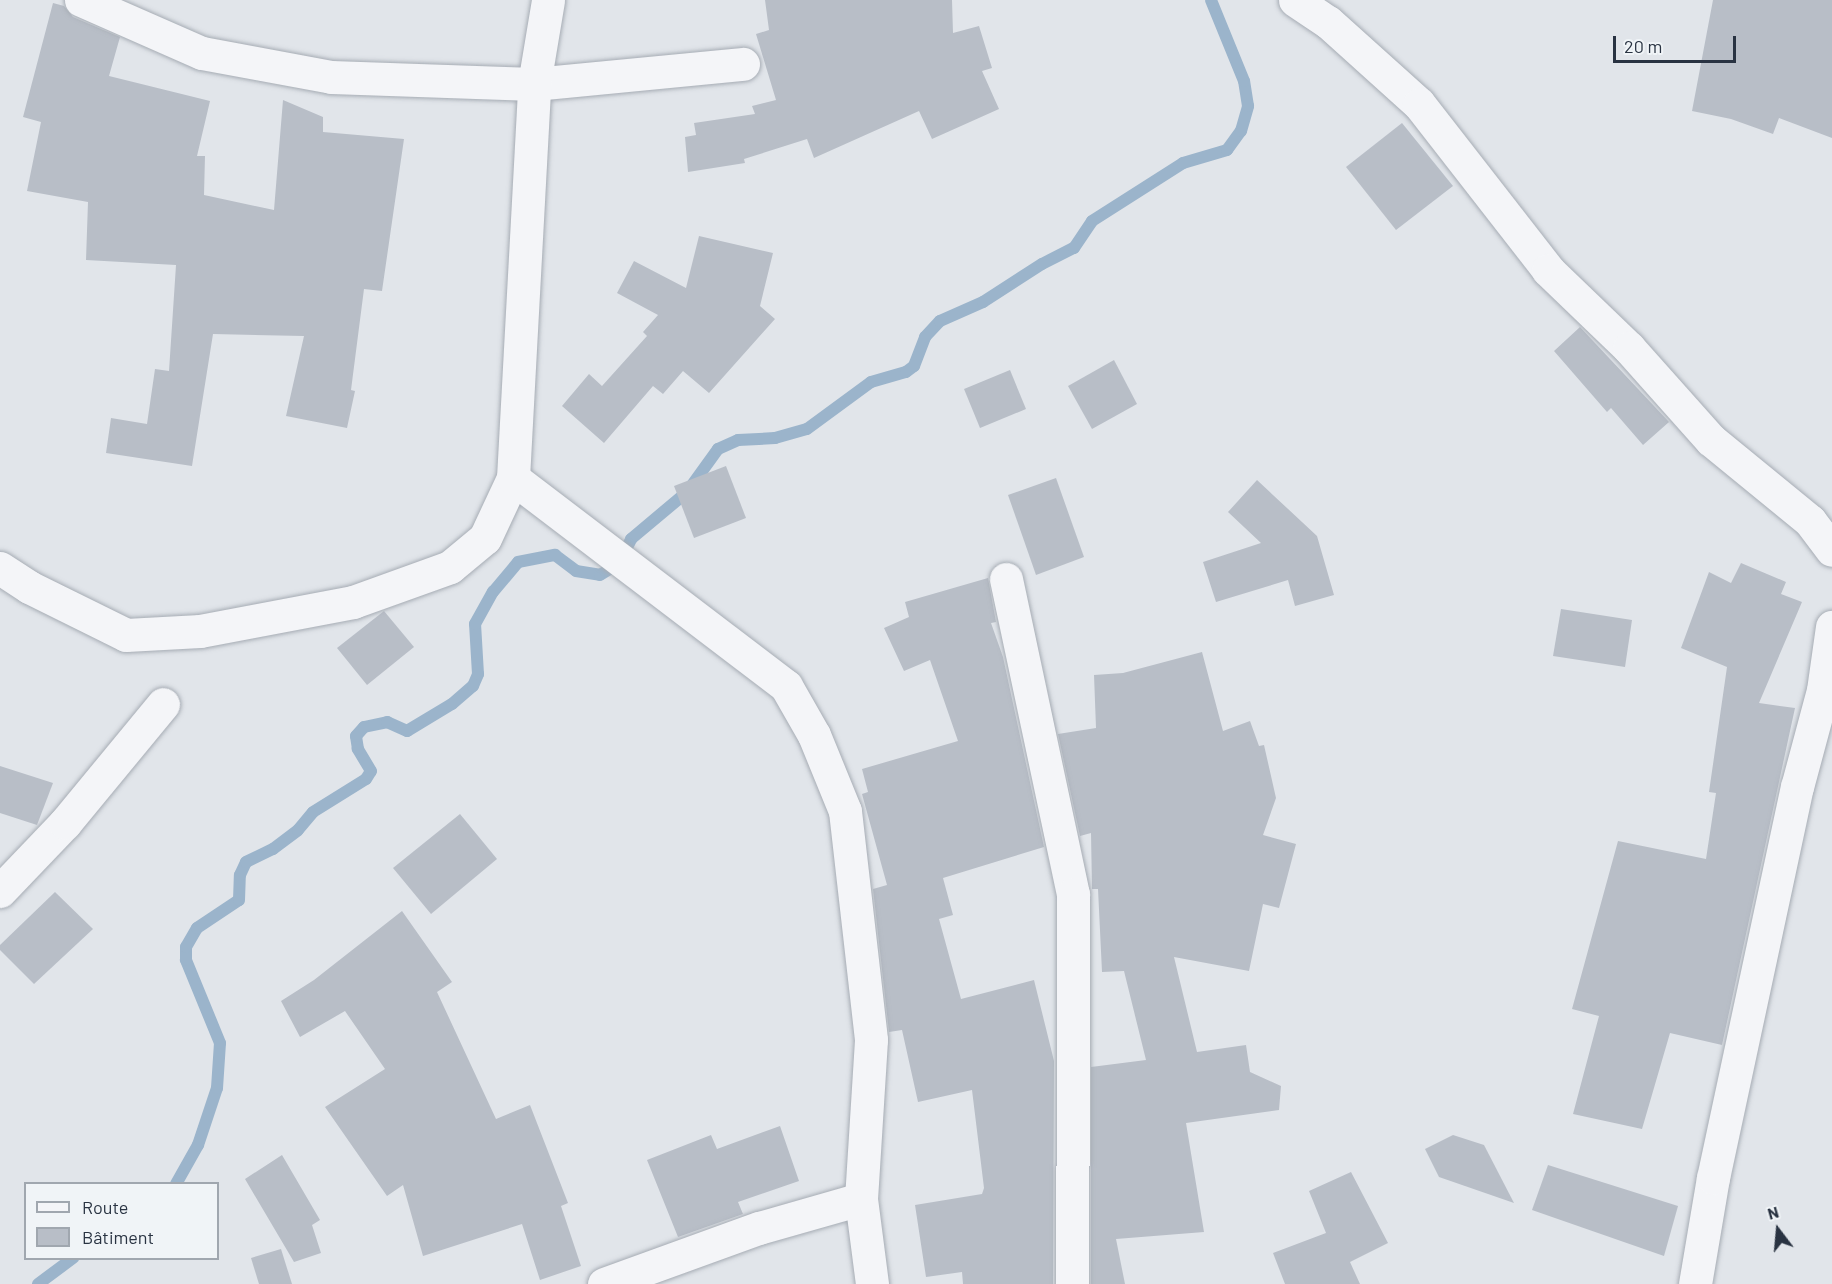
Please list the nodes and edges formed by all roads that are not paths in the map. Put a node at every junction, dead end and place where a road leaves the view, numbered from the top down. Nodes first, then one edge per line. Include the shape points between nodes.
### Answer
1 (81, 0) edge
2 (548, 0) edge
3 (1294, 0) edge
4 (743, 64) dead end
5 (534, 84) junction
6 (513, 478) junction
7 (1832, 550) edge
8 (0, 568) edge
9 (1006, 579) dead end
10 (1832, 627) edge
11 (1827, 692) edge
12 (163, 704) dead end
13 (0, 891) edge
14 (861, 1199) junction
15 (604, 1284) edge
16 (872, 1284) edge
17 (1072, 1284) edge
18 (1695, 1284) edge

1 - 5 street via 202,53 331,76
2 - 5 street
3 - 7 street via 1328,22 1419,104 1548,270 1629,348 1711,440 1810,521
4 - 5 street
5 - 6 street
6 - 8 street via 485,538 450,567 353,602 200,631 126,635 29,587
6 - 14 street via 786,686 814,735 845,811 871,1040
9 - 17 street via 1073,894
10 - 11 street
11 - 18 street via 1782,856 1713,1178
12 - 13 street via 65,823
14 - 15 street via 759,1228
14 - 16 street

